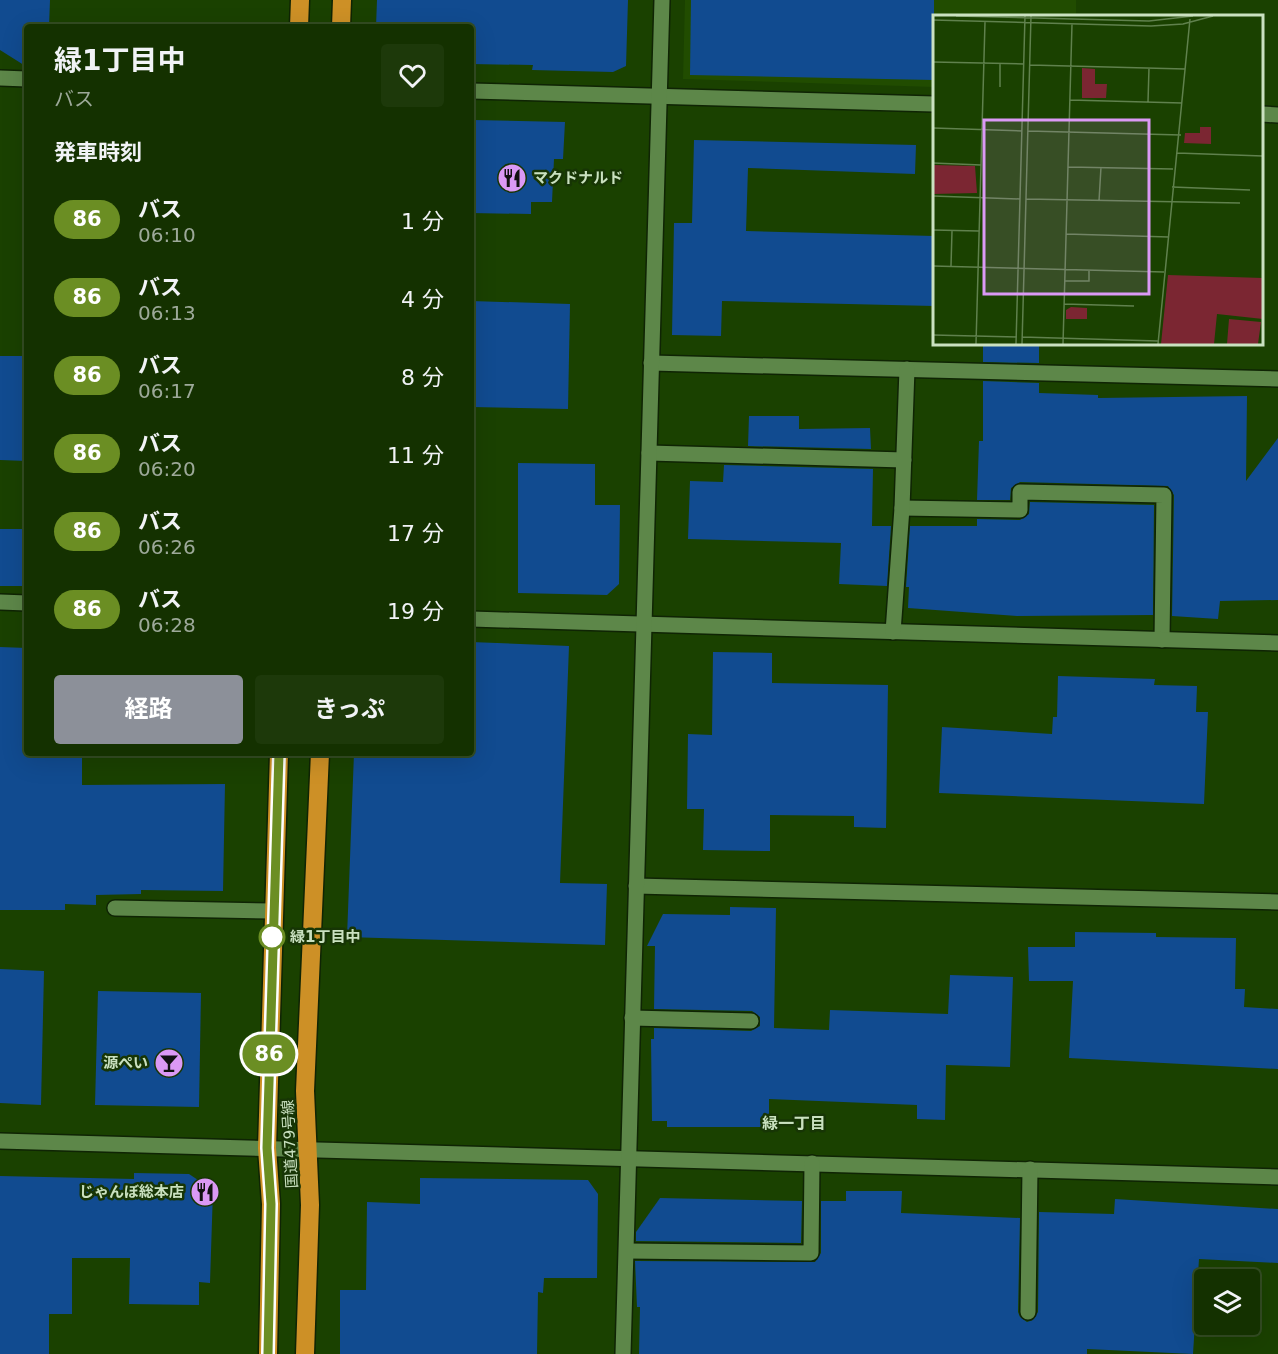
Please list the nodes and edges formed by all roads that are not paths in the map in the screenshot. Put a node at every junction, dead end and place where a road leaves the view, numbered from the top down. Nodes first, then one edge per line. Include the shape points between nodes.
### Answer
1 (300, 0) edge
2 (342, 0) edge
3 (662, 0) edge
4 (299, 24) edge
5 (341, 24) edge
6 (0, 78) edge
7 (24, 79) edge
8 (474, 91) edge
9 (659, 96) junction
10 (933, 104) edge
11 (1263, 114) edge
12 (1278, 115) edge
13 (651, 363) junction
14 (907, 369) junction
15 (1278, 379) edge
16 (649, 453) junction
17 (904, 460) junction
18 (902, 508) junction
19 (0, 602) edge
20 (24, 603) edge
21 (474, 619) edge
22 (644, 624) junction
23 (892, 632) junction
24 (1162, 640) junction
25 (1278, 643) edge
26 (279, 756) edge
27 (320, 756) edge
28 (636, 886) junction
29 (1278, 902) edge
30 (115, 908) dead end
31 (272, 911) junction
32 (632, 1018) junction
33 (751, 1021) dead end
34 (0, 1141) edge
35 (267, 1148) junction
36 (309, 1149) junction
37 (629, 1159) junction
38 (812, 1163) junction
39 (1030, 1169) junction
40 (1278, 1177) edge
41 (627, 1251) junction
42 (1028, 1312) dead end
43 (268, 1354) edge
44 (305, 1354) edge
45 (623, 1354) edge

1 - 4 highway
2 - 5 highway
3 - 9 street
6 - 7 street
8 - 9 street
9 - 10 street
9 - 13 street
11 - 12 street
13 - 14 street
13 - 16 street
14 - 15 street
14 - 17 street
16 - 17 street
16 - 22 street
17 - 18 street
18 - 23 street
18 - 24 street via 1020,510 1020,492 1164,495
19 - 20 street
21 - 22 street
22 - 23 street
22 - 28 street
23 - 24 street
24 - 25 street
26 - 31 highway, 国道479号線
27 - 36 highway, 国道479号線 via 305,1091
28 - 29 street
28 - 32 street
30 - 31 street
31 - 35 highway, 国道479号線
32 - 33 street
32 - 37 street
34 - 35 street
35 - 36 street
35 - 43 highway, 国道479号線 via 271,1204
36 - 37 street
36 - 44 highway, 国道479号線
37 - 38 street
37 - 41 street
38 - 39 street
38 - 41 street via 811,1253
39 - 40 street
39 - 42 street
41 - 45 street

